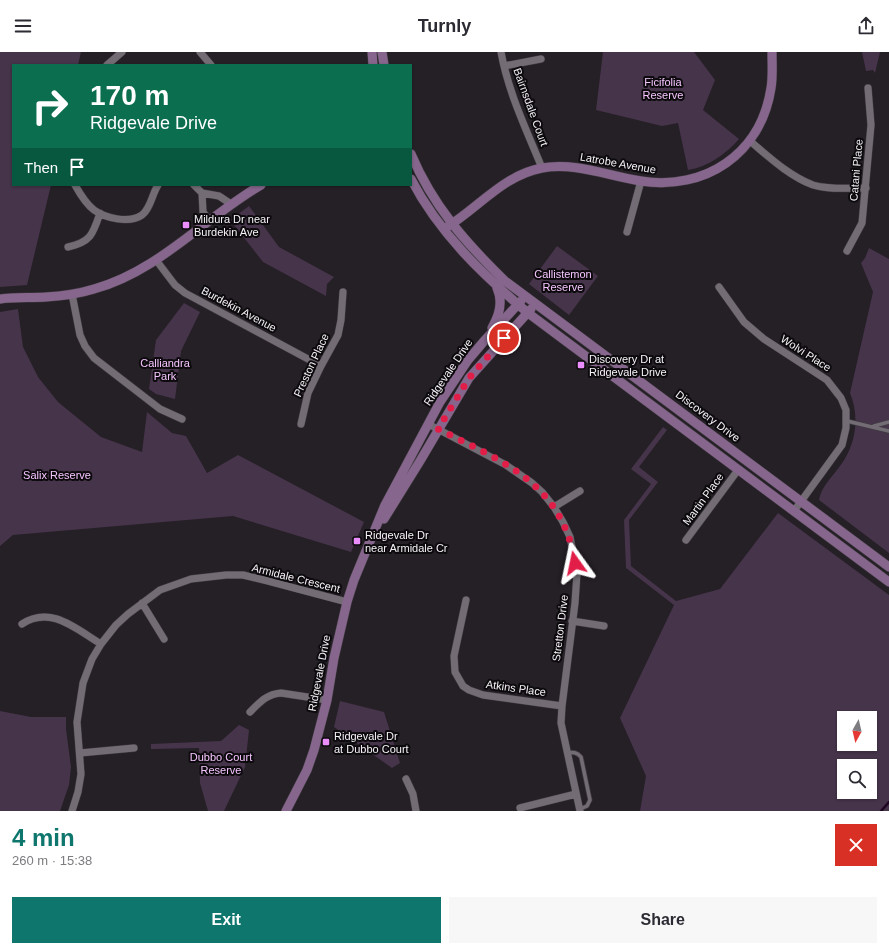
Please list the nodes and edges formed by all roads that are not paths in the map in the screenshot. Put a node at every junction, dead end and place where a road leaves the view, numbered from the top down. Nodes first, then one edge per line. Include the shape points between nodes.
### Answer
1 (122, 52) edge
2 (200, 52) edge
3 (372, 52) edge
4 (382, 52) edge
5 (501, 52) edge
6 (772, 52) edge
7 (541, 59) dead end
8 (108, 64) edge
9 (210, 64) edge
10 (373, 64) edge
11 (384, 64) edge
12 (504, 66) junction
13 (868, 88) dead end
14 (750, 141) junction
15 (412, 156) edge
16 (542, 168) junction
17 (641, 181) junction
18 (412, 182) edge
19 (76, 186) edge
20 (156, 186) edge
21 (195, 186) edge
22 (259, 186) edge
23 (866, 188) junction
24 (202, 193) junction
25 (231, 204) junction
26 (100, 214) junction
27 (209, 220) junction
28 (452, 224) junction
29 (443, 229) junction
30 (627, 232) dead end
31 (68, 247) dead end
32 (847, 251) dead end
33 (156, 260) junction
34 (495, 285) junction
35 (719, 287) dead end
36 (343, 292) dead end
37 (72, 294) junction
38 (526, 296) junction
39 (0, 299) edge
40 (536, 302) junction
41 (519, 305) junction
42 (528, 313) junction
43 (485, 340) junction
44 (321, 366) junction
45 (182, 419) dead end
46 (847, 421) junction
47 (889, 422) edge
48 (301, 424) dead end
49 (428, 424) junction
50 (875, 427) junction
51 (438, 429) junction
52 (889, 431) edge
53 (738, 470) junction
54 (580, 491) dead end
55 (802, 500) junction
56 (554, 507) junction
57 (794, 511) junction
58 (372, 537) junction
59 (686, 540) dead end
60 (889, 567) edge
61 (889, 582) edge
62 (466, 600) dead end
63 (347, 602) junction
64 (142, 603) junction
65 (572, 621) junction
66 (22, 624) dead end
67 (604, 626) dead end
68 (164, 639) dead end
69 (101, 644) junction
70 (327, 700) junction
71 (562, 706) junction
72 (250, 712) dead end
73 (134, 748) dead end
74 (80, 753) junction
75 (566, 754) junction
76 (406, 779) dead end
77 (576, 794) junction
78 (520, 808) dead end
79 (580, 810) edge
80 (72, 811) edge
81 (286, 811) edge
82 (416, 811) edge

1 - 8 street
2 - 9 street
3 - 10 street
4 - 11 street
5 - 12 street, Bairnsdale Court
6 - 14 street, Latrobe Avenue via 772,88 766,110
7 - 12 street
12 - 16 street, Bairnsdale Court via 517,107
13 - 23 street, Catani Place via 871,124
14 - 17 street, Latrobe Avenue via 731,160 711,172 690,180 666,183
14 - 23 street via 789,173 814,185
15 - 28 street, Discovery Drive via 428,188
16 - 17 street, Latrobe Avenue via 584,168
16 - 28 street, Latrobe Avenue via 526,173 502,186
17 - 30 street
18 - 29 street
19 - 26 street via 93,210
20 - 26 street via 142,215 132,220
21 - 24 street
22 - 25 street
23 - 32 street, Catani Place via 862,223
24 - 25 street via 219,196
24 - 27 street via 203,212
25 - 27 street
26 - 31 street via 94,232 86,240
27 - 33 street
28 - 29 street, Latrobe Avenue
28 - 38 street, Discovery Drive via 476,253 505,281
29 - 34 street via 466,257
33 - 37 street via 132,275
33 - 44 street, Burdekin Avenue via 175,285 185,293
34 - 41 street
34 - 43 street via 500,295 500,305 496,321
35 - 46 street, Wolvi Place via 744,322 764,339 827,380 841,398
36 - 44 street, Preston Place via 338,335
37 - 39 street
37 - 45 street via 80,335 94,358 160,409
38 - 40 street, Discovery Drive
38 - 41 street, Ridgevale Drive
40 - 42 street, Ridgevale Drive
40 - 55 street, Discovery Drive
41 - 42 street
41 - 43 street, Ridgevale Drive
42 - 51 street, Ridgevale Drive via 469,378
42 - 53 street
43 - 49 street, Ridgevale Drive via 468,360
44 - 48 street, Preston Place via 308,393
46 - 50 lane
46 - 55 street, Wolvi Place via 842,444
47 - 50 lane
49 - 51 street, Stretton Drive
49 - 58 street, Ridgevale Drive via 385,505
50 - 52 lane
51 - 56 street, Stretton Drive via 520,473 542,492
51 - 58 street, Ridgevale Drive
53 - 57 street
53 - 59 street, Martin Place
54 - 56 street
55 - 57 street, Wolvi Place
55 - 60 street, Discovery Drive
56 - 65 street, Stretton Drive via 570,537 574,553 577,573
57 - 61 street
58 - 63 street, Ridgevale Drive
62 - 71 street, Atkins Place via 454,656 455,672 464,686 483,695
63 - 64 street, Armidale Crescent via 264,580 226,575 178,584 160,590
63 - 70 street, Ridgevale Drive
64 - 68 street
64 - 69 street, Armidale Crescent via 116,625
65 - 67 street
65 - 71 street, Stretton Drive
66 - 69 street via 44,616 56,618
69 - 74 street, Armidale Crescent via 92,660 80,697 77,722
70 - 72 street via 275,693 262,699
70 - 81 street, Ridgevale Drive via 309,763
71 - 75 street, Stretton Drive via 560,723
73 - 74 street
74 - 80 street, Armidale Crescent via 81,774
75 - 77 street, Stretton Drive
75 - 79 lane via 573,752 581,757 590,800 588,806
76 - 82 street via 413,794
77 - 78 street
77 - 79 street, Stretton Drive

